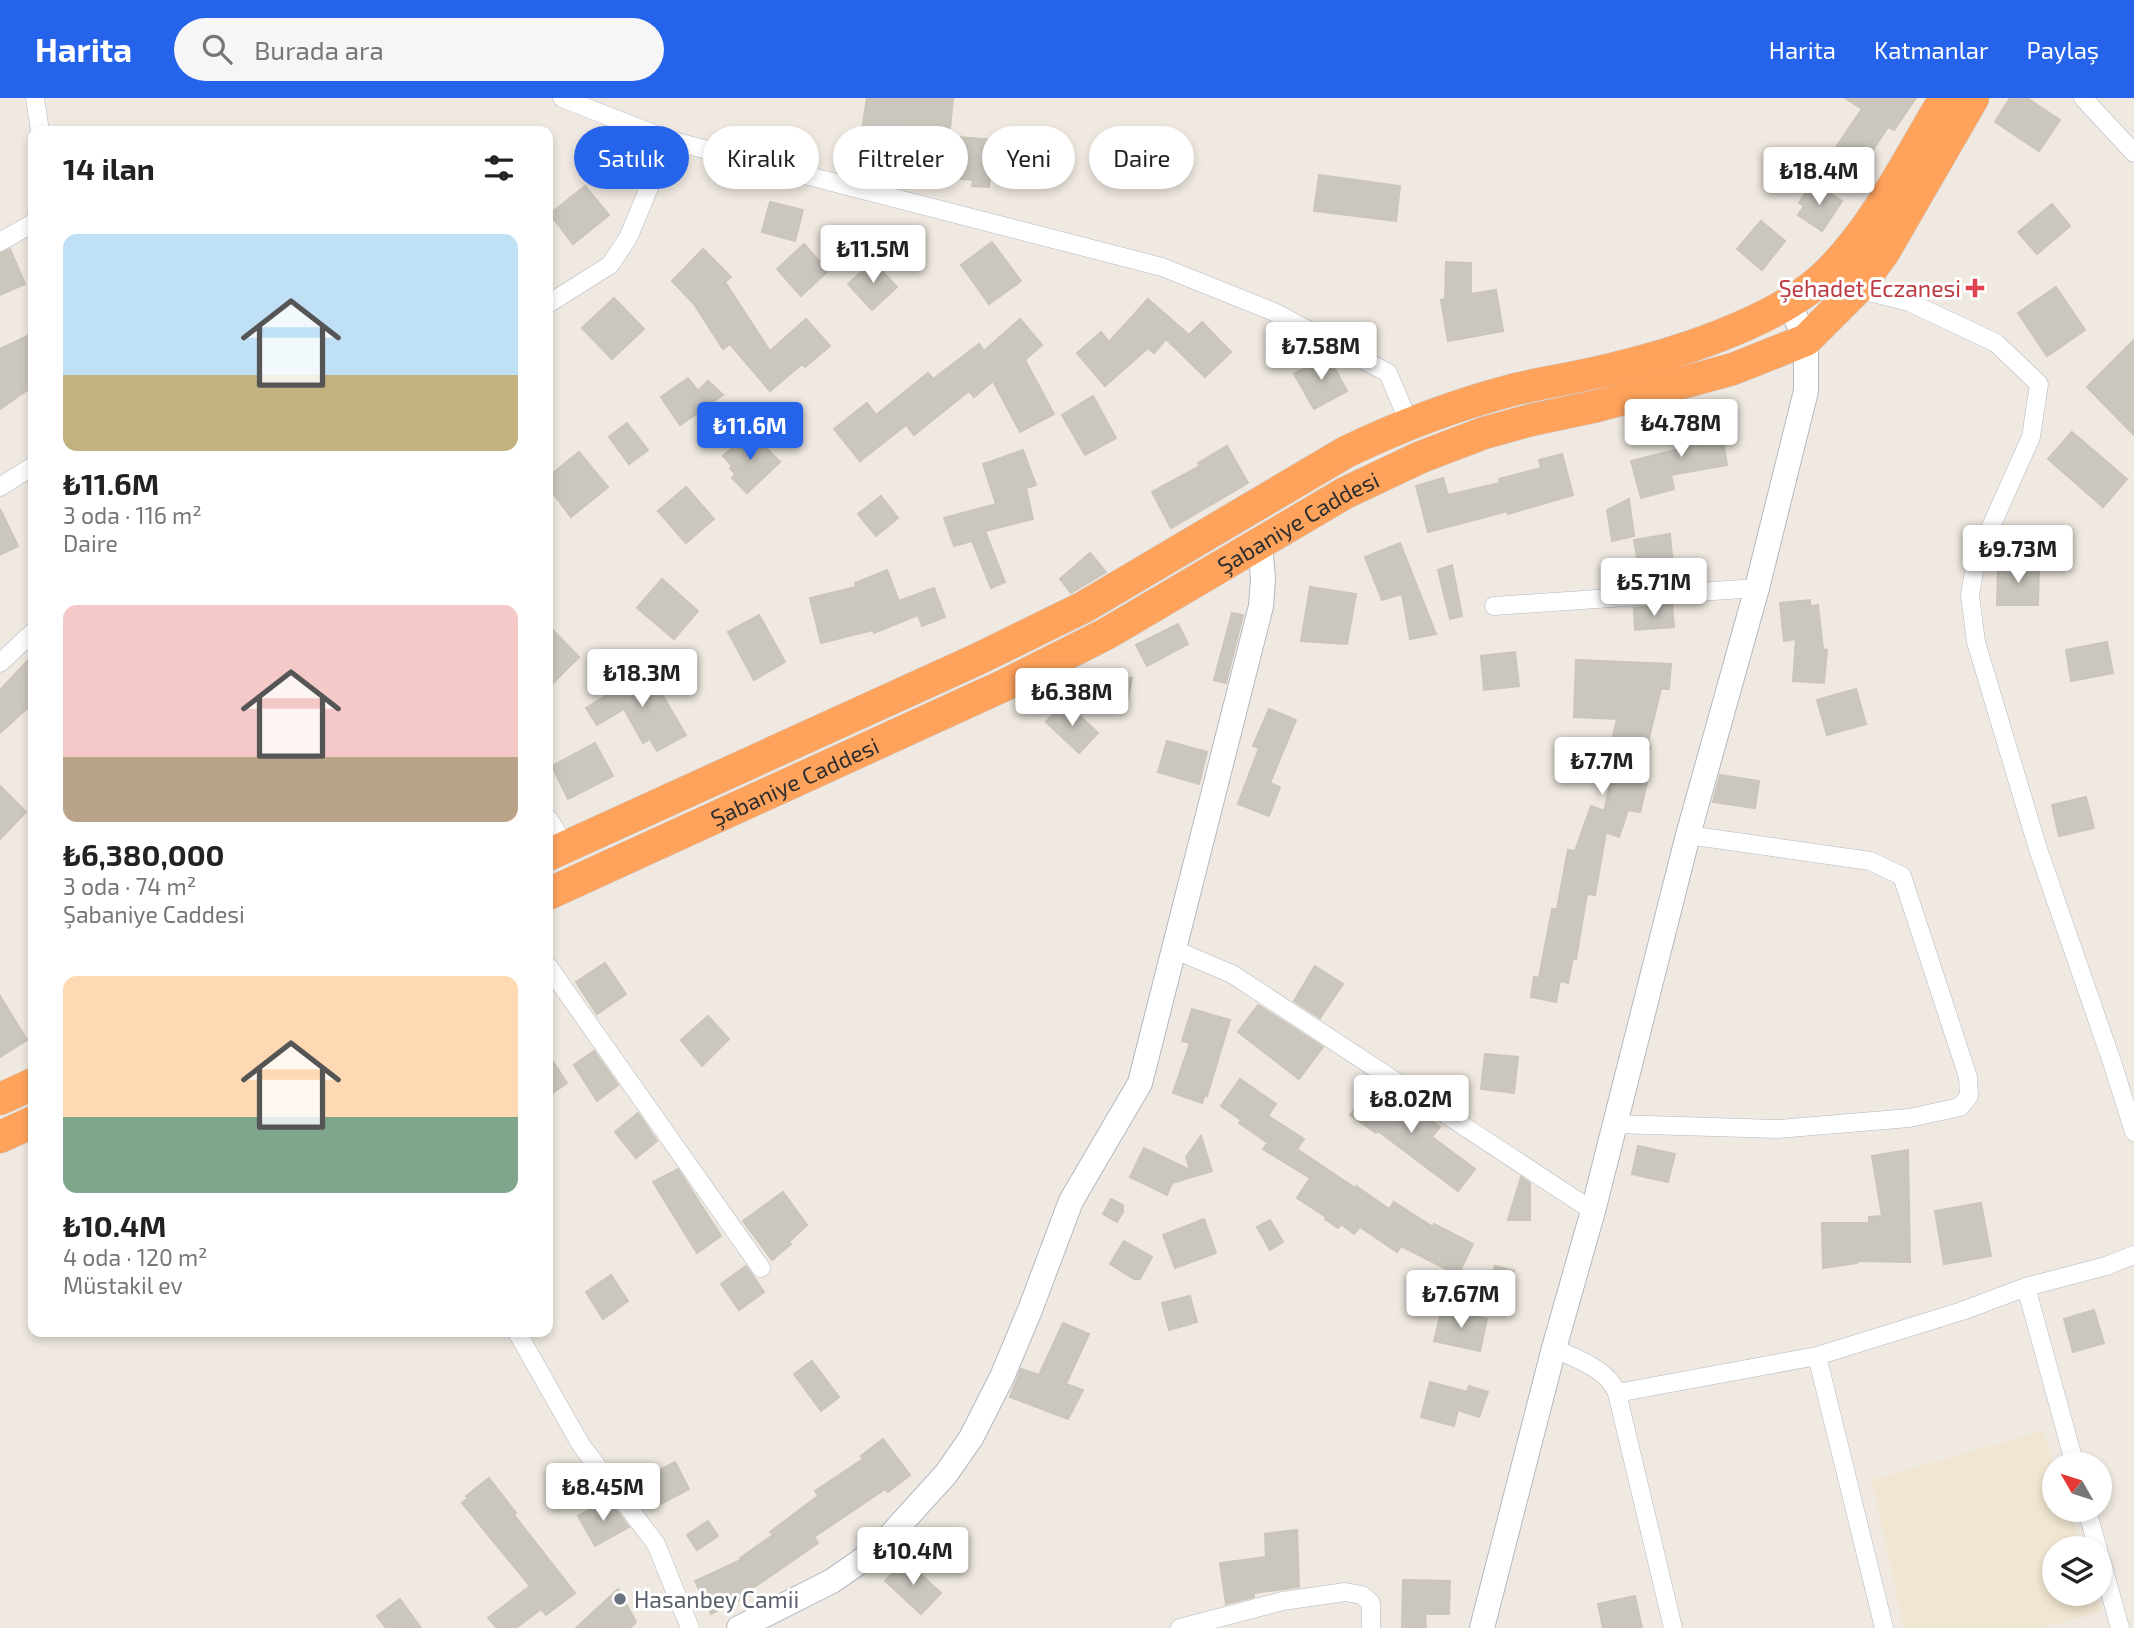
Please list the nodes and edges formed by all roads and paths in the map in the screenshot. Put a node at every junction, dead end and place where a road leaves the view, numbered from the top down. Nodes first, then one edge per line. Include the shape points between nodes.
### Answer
1 (36, 98) edge
2 (562, 98) edge
3 (1945, 98) edge
4 (1973, 98) edge
5 (2083, 98) edge
6 (39, 126) edge
7 (633, 126) edge
8 (689, 145) edge
9 (2134, 153) edge
10 (648, 189) edge
11 (28, 226) edge
12 (0, 242) edge
13 (1831, 270) junction
14 (1857, 289) junction
15 (553, 301) edge
16 (1789, 303) junction
17 (1807, 340) junction
18 (1410, 425) junction
19 (28, 469) edge
20 (0, 487) edge
21 (1260, 543) junction
22 (1757, 588) junction
23 (1494, 606) dead end
24 (28, 637) edge
25 (0, 663) edge
26 (1688, 835) junction
27 (557, 851) edge
28 (553, 892) edge
29 (1173, 949) junction
30 (553, 973) edge
31 (28, 1086) edge
32 (0, 1099) edge
33 (28, 1124) edge
34 (1616, 1124) junction
35 (2134, 1132) edge
36 (0, 1137) edge
37 (1593, 1211) junction
38 (2134, 1255) edge
39 (761, 1268) dead end
40 (2025, 1287) junction
41 (520, 1337) edge
42 (1554, 1348) junction
43 (1817, 1356) junction
44 (1616, 1393) junction
45 (2071, 1452) edge
46 (2112, 1599) edge
47 (690, 1628) edge
48 (739, 1628) edge
49 (1180, 1628) edge
50 (1371, 1628) edge
51 (1482, 1628) edge
52 (1673, 1628) edge
53 (1884, 1628) edge
54 (2120, 1628) edge

1 - 6 street
2 - 7 street
3 - 13 highway via 1891,189
4 - 14 highway, Şabaniye Caddesi via 1910,211
5 - 9 street
8 - 18 street via 1162,267 1273,312 1388,373
10 - 15 street via 628,238 610,265
11 - 12 street
13 - 14 street
13 - 16 highway
14 - 17 highway, Şabaniye Caddesi
14 - 35 street via 1909,302 1996,342 2039,384 2031,437 1976,561 1970,595 1976,642 2038,849
16 - 17 street
16 - 18 highway via 1728,332 1669,352 1517,389
17 - 21 highway, Şabaniye Caddesi via 1733,369 1484,433 1378,476
17 - 22 street via 1806,391
18 - 27 highway via 1346,452 1084,607
19 - 20 street
21 - 28 highway, Şabaniye Caddesi via 1106,634 1005,685
21 - 29 street via 1261,606
22 - 23 street
22 - 26 street
24 - 25 street
26 - 34 street
26 - 34 street via 1870,861 1902,876 1968,1077 1969,1096 1960,1107 1909,1118 1777,1129
29 - 37 street via 1232,974
29 - 48 street via 1140,1083 1071,1201 1002,1377 971,1438 946,1474 878,1549 832,1581
30 - 39 street
31 - 32 highway
33 - 36 highway
34 - 37 street
37 - 42 street
38 - 40 street
40 - 43 street
40 - 45 street
41 - 47 street via 581,1445 656,1544
42 - 44 street via 1600,1371
42 - 51 street
43 - 44 street
43 - 53 street
44 - 52 street
46 - 54 street
49 - 50 street via 1283,1601 1345,1592 1362,1595 1371,1603

